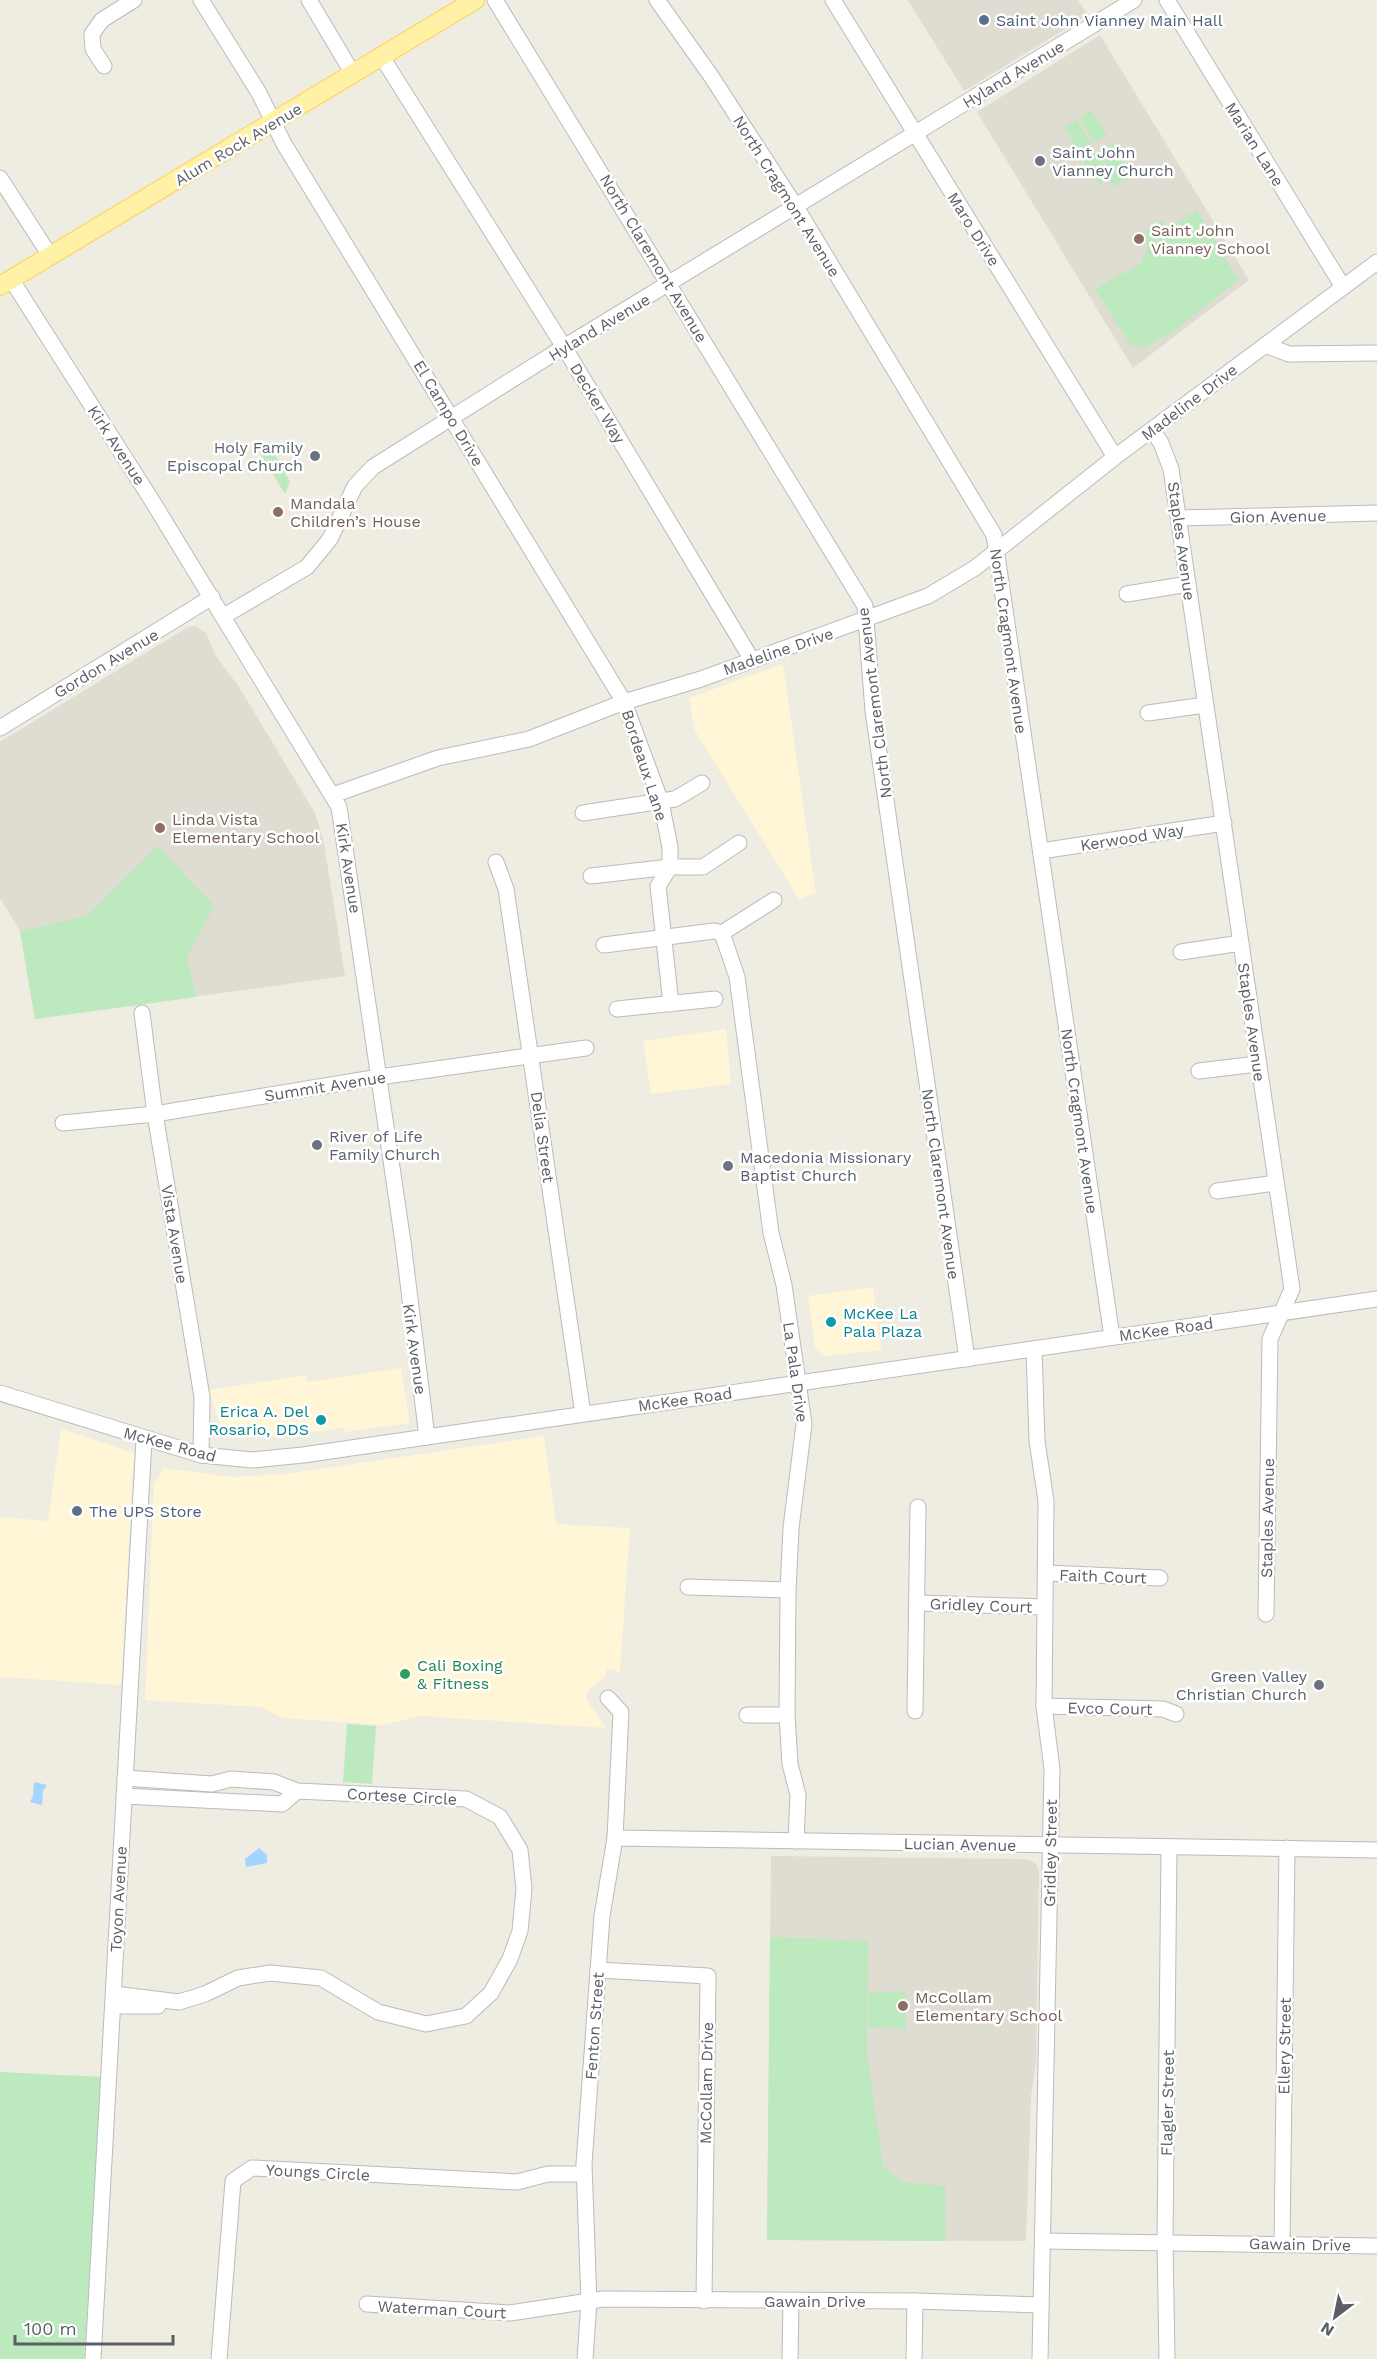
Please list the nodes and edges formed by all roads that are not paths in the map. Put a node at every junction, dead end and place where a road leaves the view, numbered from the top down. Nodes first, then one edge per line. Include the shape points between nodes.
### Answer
1 (134, 0) edge
2 (201, 0) edge
3 (309, 0) edge
4 (475, 0) edge
5 (495, 0) edge
6 (657, 0) edge
7 (833, 0) edge
8 (1134, 0) edge
9 (1167, 0) edge
10 (382, 57) junction
11 (104, 66) dead end
12 (354, 74) junction
13 (273, 123) junction
14 (915, 133) junction
15 (0, 178) edge
16 (796, 207) junction
17 (49, 254) junction
18 (1377, 262) edge
19 (5, 282) edge
20 (670, 284) junction
21 (1343, 287) junction
22 (1265, 345) junction
23 (564, 348) junction
24 (1377, 353) edge
25 (452, 417) junction
26 (1153, 431) junction
27 (1115, 458) junction
28 (1377, 513) edge
29 (1179, 518) junction
30 (996, 551) junction
31 (1188, 584) junction
32 (1127, 594) dead end
33 (212, 597) junction
34 (224, 616) junction
35 (865, 620) junction
36 (752, 660) junction
37 (624, 702) junction
38 (1205, 705) junction
39 (1148, 713) dead end
40 (0, 728) edge
41 (702, 783) dead end
42 (333, 795) junction
43 (661, 802) junction
44 (583, 813) dead end
45 (1224, 823) junction
46 (739, 843) dead end
47 (1041, 851) junction
48 (496, 862) dead end
49 (670, 867) junction
50 (591, 876) dead end
51 (774, 900) dead end
52 (722, 933) junction
53 (662, 937) junction
54 (1241, 943) junction
55 (604, 945) dead end
56 (1181, 952) dead end
57 (715, 999) dead end
58 (671, 1004) junction
59 (616, 1009) dead end
60 (142, 1013) dead end
61 (586, 1048) dead end
62 (531, 1056) junction
63 (1257, 1064) junction
64 (1199, 1071) dead end
65 (378, 1077) junction
66 (155, 1114) junction
67 (63, 1123) dead end
68 (1276, 1183) junction
69 (1217, 1191) dead end
70 (1377, 1299) edge
71 (1280, 1313) junction
72 (1112, 1337) junction
73 (1034, 1349) junction
74 (967, 1359) junction
75 (798, 1383) junction
76 (0, 1394) edge
77 (583, 1414) junction
78 (427, 1437) junction
79 (144, 1438) junction
80 (201, 1455) junction
81 (918, 1507) dead end
82 (1046, 1574) junction
83 (1160, 1578) dead end
84 (688, 1587) dead end
85 (788, 1590) junction
86 (918, 1603) junction
87 (1044, 1607) junction
88 (1266, 1614) dead end
89 (608, 1698) dead end
90 (1044, 1706) junction
91 (915, 1711) dead end
92 (1176, 1714) dead end
93 (747, 1715) dead end
94 (787, 1715) junction
95 (125, 1778) junction
96 (297, 1791) junction
97 (124, 1796) junction
98 (615, 1838) junction
99 (796, 1841) junction
100 (1050, 1845) junction
101 (1169, 1847) junction
102 (1287, 1848) junction
103 (1377, 1850) edge
104 (598, 1970) junction
105 (113, 2000) junction
106 (583, 2174) junction
107 (1043, 2241) junction
108 (1165, 2242) junction
109 (1282, 2244) junction
110 (1377, 2246) edge
111 (589, 2301) junction
112 (704, 2301) junction
113 (791, 2301) junction
114 (915, 2301) junction
115 (367, 2304) dead end
116 (1041, 2305) junction
117 (93, 2359) edge
118 (219, 2359) edge
119 (585, 2359) edge
120 (790, 2359) edge
121 (914, 2359) edge
122 (1040, 2359) edge
123 (1167, 2359) edge

1 - 11 street via 102,20 92,34 93,49
2 - 13 street, El Campo Drive via 259,93
3 - 12 street
4 - 10 main road, Alum Rock Avenue
5 - 20 street, North Claremont Avenue
6 - 16 street, North Cragmont Avenue
7 - 14 street, Maro Drive
8 - 14 street, Hyland Avenue
9 - 21 street, Marian Lane
10 - 12 main road, Alum Rock Avenue
10 - 23 street, Decker Way
12 - 13 main road, Alum Rock Avenue
13 - 17 main road, Alum Rock Avenue
13 - 25 street, El Campo Drive
14 - 16 street, Hyland Avenue
14 - 27 street, Maro Drive
15 - 17 street
16 - 20 street, Hyland Avenue
16 - 30 street, North Cragmont Avenue via 994,535
17 - 19 main road, Alum Rock Avenue
18 - 21 street, Madeline Drive
19 - 33 street, Kirk Avenue
20 - 23 street, Hyland Avenue
20 - 35 street, North Claremont Avenue via 865,606
21 - 22 street, Madeline Drive
22 - 24 street via 1289,354
22 - 26 street, Madeline Drive
23 - 25 street, Hyland Avenue
23 - 36 street, Decker Way
25 - 34 street, Hyland Avenue via 373,467 355,486 330,539 307,567
25 - 37 street, El Campo Drive
26 - 27 street, Madeline Drive
26 - 29 street, Staples Avenue via 1171,470
27 - 30 street, Madeline Drive
28 - 29 street, Gion Avenue
29 - 31 street, Staples Avenue
30 - 35 street, Madeline Drive via 928,596
30 - 47 street, North Cragmont Avenue
31 - 32 street
31 - 38 street, Staples Avenue
33 - 34 street, Kirk Avenue
33 - 40 street, Gordon Avenue
34 - 42 street, Kirk Avenue
35 - 36 street, Madeline Drive
35 - 74 street, North Claremont Avenue via 873,711
36 - 37 street, Madeline Drive
37 - 42 street, Madeline Drive via 529,739 438,758
37 - 43 street, Bordeaux Lane
38 - 39 street
38 - 45 street, Staples Avenue
41 - 43 street via 675,800
42 - 65 street, Kirk Avenue via 343,827
43 - 44 street
43 - 49 street, Bordeaux Lane
45 - 47 street, Kerwood Way
45 - 54 street, Staples Avenue
46 - 49 street via 703,867
47 - 72 street, North Cragmont Avenue
48 - 62 street, Delia Street via 506,889
49 - 50 street
49 - 53 street, Bordeaux Lane via 658,886
51 - 52 street
52 - 53 street via 714,930
52 - 75 street, La Pala Drive via 737,976 771,1233 784,1285
53 - 55 street
53 - 58 street, Bordeaux Lane
54 - 56 street
54 - 63 street, Staples Avenue
57 - 58 street
58 - 59 street
60 - 66 street, Vista Avenue
61 - 62 street, Summit Avenue
62 - 65 street, Summit Avenue
62 - 77 street, Delia Street
63 - 64 street
63 - 68 street, Staples Avenue
65 - 66 street, Summit Avenue
65 - 78 street, Kirk Avenue
66 - 67 street, Summit Avenue
66 - 80 street, Vista Avenue via 202,1397
68 - 69 street
68 - 71 street, Staples Avenue via 1292,1289
70 - 71 street, McKee Road
71 - 72 street, McKee Road
71 - 88 street, Staples Avenue via 1270,1339
72 - 73 street, McKee Road
73 - 74 street, McKee Road
73 - 82 street, Gridley Street via 1037,1441 1046,1501
74 - 75 street, McKee Road
75 - 77 street, McKee Road
75 - 85 street, La Pala Drive via 804,1424
76 - 79 street, McKee Road
77 - 78 street, McKee Road
78 - 80 street, McKee Road via 254,1460
79 - 80 street, McKee Road
79 - 95 street, Toyon Avenue
81 - 86 street, Gridley Court
82 - 83 street, Faith Court
82 - 87 street, Gridley Street
84 - 85 street
85 - 94 street, La Pala Drive
86 - 87 street, Gridley Court
86 - 91 street, Gridley Court
87 - 90 street, Gridley Street
89 - 98 street, Fenton Street via 621,1712
90 - 92 street, Evco Court via 1163,1709
90 - 100 street, Gridley Street via 1052,1768
93 - 94 street
94 - 99 street, La Pala Drive via 790,1764 798,1795
95 - 96 street, Cortese Circle via 212,1784 231,1779 274,1782
95 - 97 street, Toyon Avenue
96 - 97 street, Cortese Circle via 282,1804
96 - 105 street, Cortese Circle via 466,1799 500,1817 520,1850 524,1889 520,1931 491,1993 466,2016 426,2024 378,2012 321,1978 270,1973 238,1978 179,2002 157,1998
97 - 105 street, Toyon Avenue
98 - 99 street, Lucian Avenue
98 - 104 street, Fenton Street
99 - 100 street, Lucian Avenue
100 - 101 street, Lucian Avenue
100 - 107 street, Gridley Street
101 - 102 street, Lucian Avenue
101 - 108 street, Flagler Street
102 - 103 street, Lucian Avenue
102 - 109 street, Ellery Street
104 - 106 street, Fenton Street
104 - 112 street, McCollam Drive via 708,1976
105 - 117 street, Toyon Avenue
106 - 111 street, Fenton Street
106 - 118 street, Youngs Circle via 548,2175 517,2182 252,2168 233,2181
107 - 108 street, Gawain Drive
107 - 116 street, Gridley Street
108 - 109 street, Gawain Drive
108 - 123 street, Flagler Street
109 - 110 street, Gawain Drive
111 - 112 street, Gawain Drive
111 - 115 street, Waterman Court via 510,2313
111 - 119 street, Fenton Street
112 - 113 street, Gawain Drive
113 - 114 street, Gawain Drive
113 - 120 street
114 - 116 street, Gawain Drive
114 - 121 street
116 - 122 street, Gridley Street

